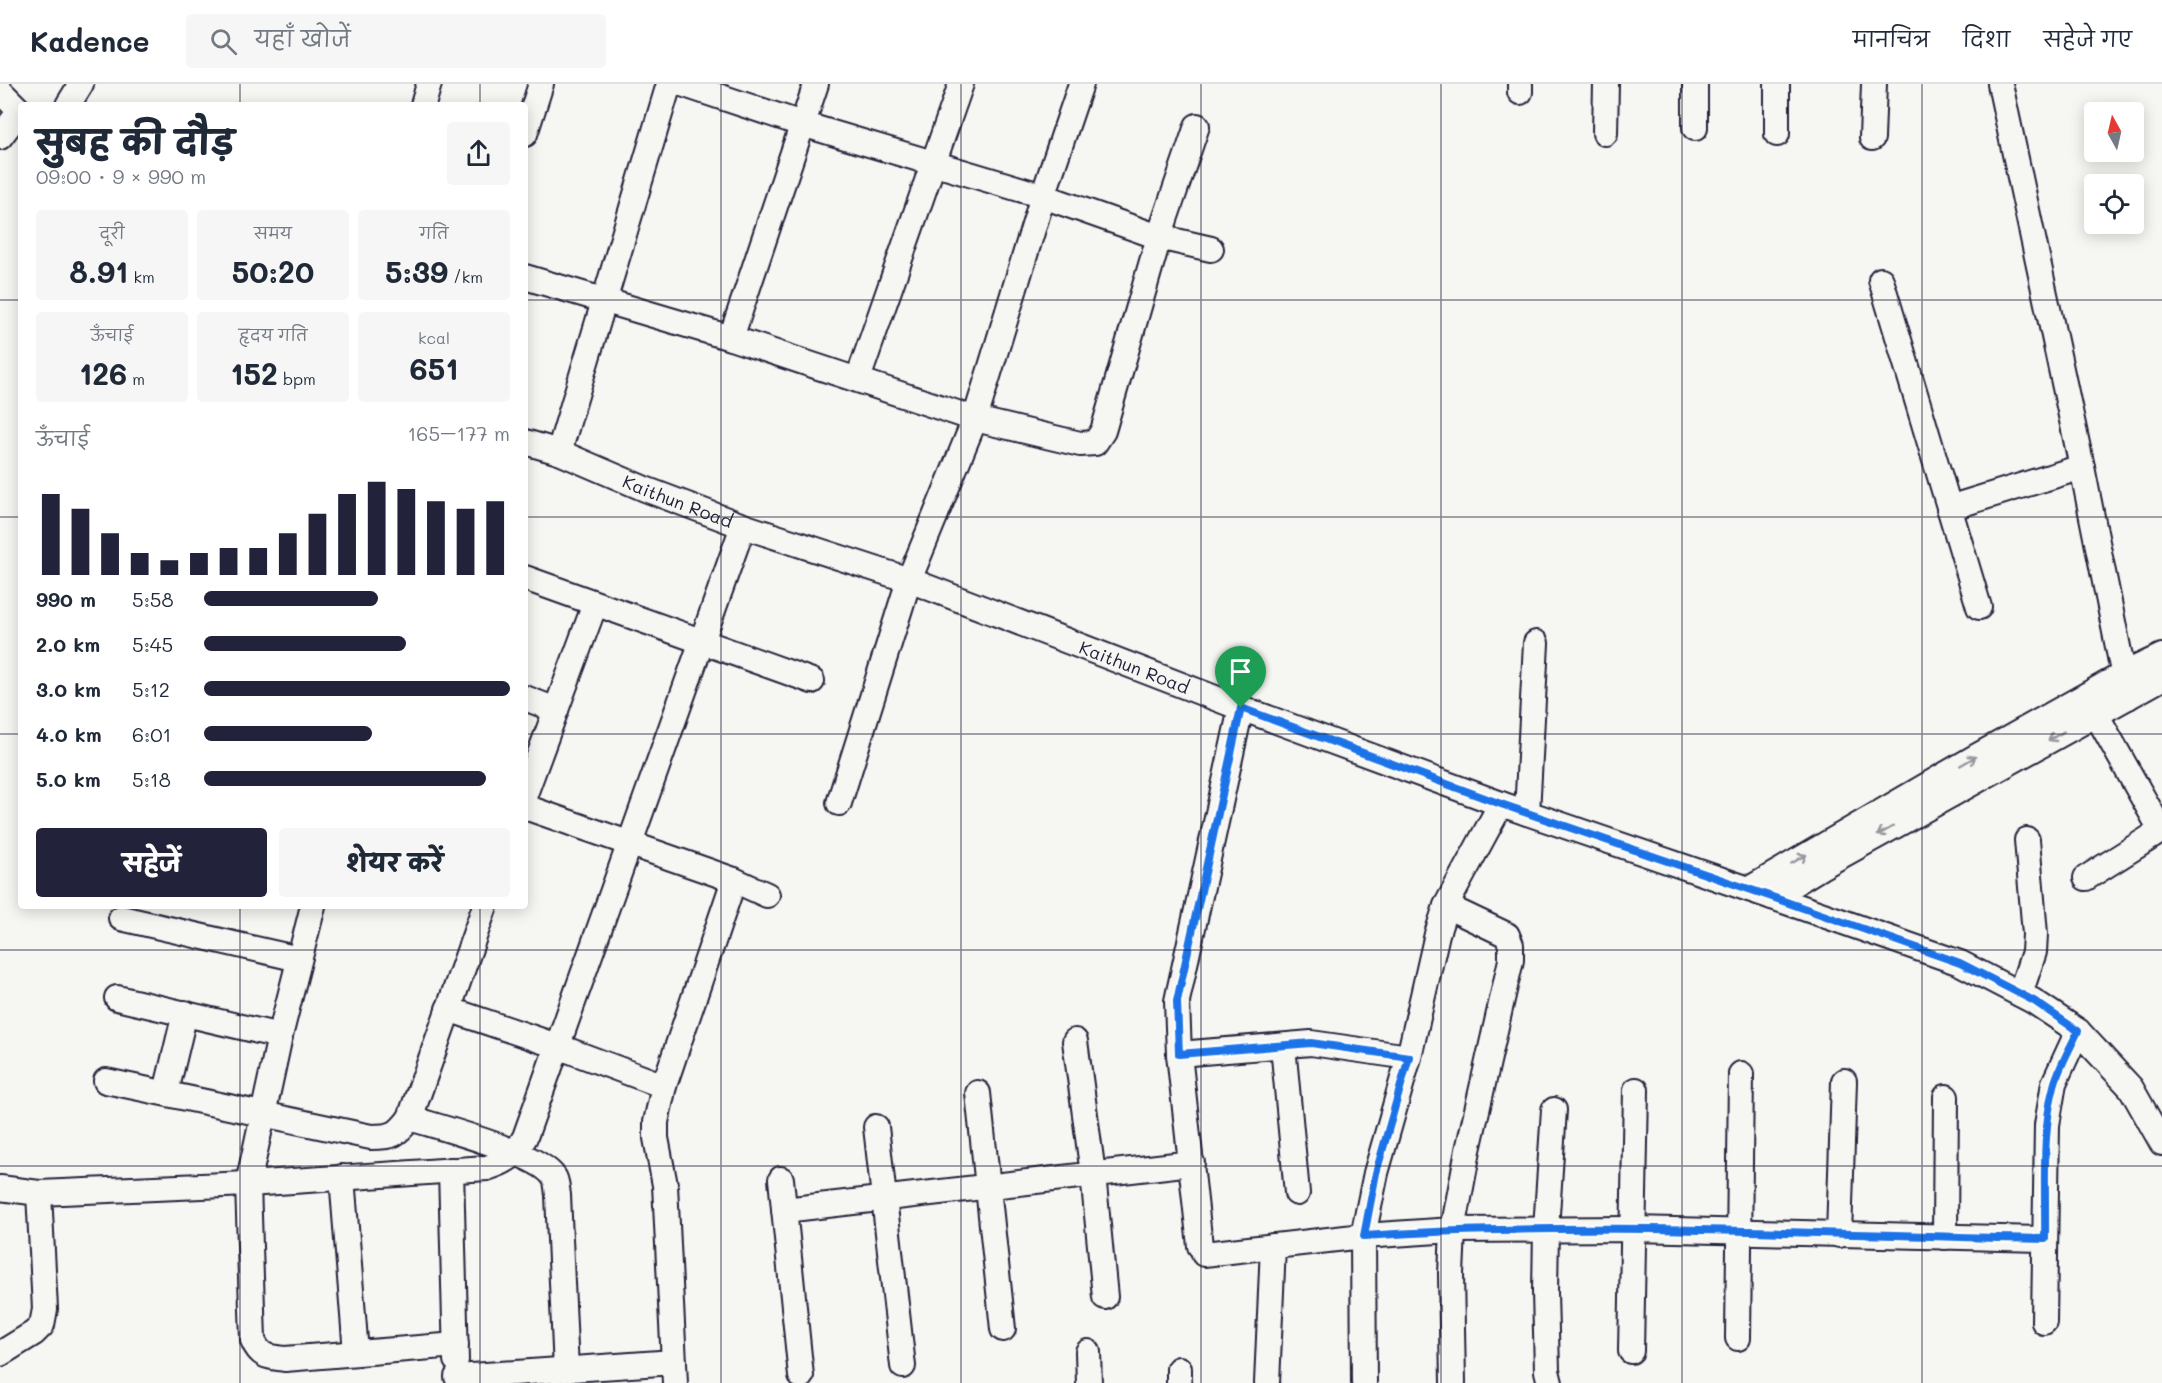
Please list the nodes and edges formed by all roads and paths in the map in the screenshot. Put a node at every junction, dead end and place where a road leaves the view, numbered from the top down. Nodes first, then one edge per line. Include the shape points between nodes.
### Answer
1 (81, 84) edge
2 (429, 84) edge
3 (541, 84) edge
4 (669, 84) edge
5 (682, 84) edge
6 (816, 84) edge
7 (961, 84) edge
8 (1081, 84) edge
9 (1606, 84) edge
10 (1695, 84) edge
11 (1777, 84) edge
12 (1874, 84) edge
13 (2000, 84) edge
14 (0, 92) edge
15 (70, 102) edge
16 (424, 102) edge
17 (18, 110) edge
18 (18, 114) edge
19 (802, 124) junction
20 (528, 125) edge
21 (1197, 126) dead end
22 (1695, 128) dead end
23 (1605, 133) dead end
24 (1777, 134) dead end
25 (0, 137) edge
26 (1872, 138) dead end
27 (933, 163) junction
28 (1043, 196) junction
29 (1159, 237) junction
30 (1211, 249) dead end
31 (528, 278) edge
32 (1881, 280) dead end
33 (605, 299) junction
34 (731, 338) junction
35 (858, 379) junction
36 (975, 419) junction
37 (528, 442) edge
38 (559, 452) junction
39 (2082, 467) junction
40 (1949, 508) junction
41 (743, 526) junction
42 (528, 579) edge
43 (909, 580) junction
44 (595, 604) junction
45 (1979, 607) dead end
46 (701, 641) junction
47 (1536, 643) dead end
48 (2162, 656) edge
49 (2162, 678) edge
50 (812, 681) dead end
51 (2126, 685) junction
52 (528, 699) edge
53 (1241, 708) junction
54 (556, 710) junction
55 (2096, 714) junction
56 (528, 786) edge
57 (839, 803) dead end
58 (1501, 804) junction
59 (528, 808) edge
60 (1527, 813) junction
61 (2162, 830) edge
62 (2027, 840) dead end
63 (629, 843) junction
64 (2086, 878) dead end
65 (734, 880) junction
66 (1749, 889) junction
67 (767, 895) dead end
68 (1772, 897) junction
69 (1446, 906) junction
70 (312, 909) edge
71 (484, 909) edge
72 (121, 918) dead end
73 (299, 959) junction
74 (2020, 994) junction
75 (117, 998) dead end
76 (448, 1009) junction
77 (185, 1013) junction
78 (2078, 1031) junction
79 (280, 1036) junction
80 (1075, 1041) dead end
81 (557, 1046) junction
82 (1283, 1046) junction
83 (1179, 1054) junction
84 (1409, 1057) junction
85 (1741, 1074) dead end
86 (106, 1081) dead end
87 (1844, 1081) dead end
88 (664, 1086) junction
89 (1636, 1090) dead end
90 (166, 1092) junction
91 (978, 1093) dead end
92 (1946, 1097) dead end
93 (1554, 1110) dead end
94 (264, 1113) junction
95 (410, 1118) junction
96 (876, 1127) dead end
97 (2162, 1143) edge
98 (516, 1153) junction
99 (1191, 1162) junction
100 (451, 1170) junction
101 (1093, 1174) junction
102 (342, 1177) junction
103 (781, 1179) dead end
104 (248, 1184) junction
105 (1, 1185) edge
106 (990, 1186) junction
107 (39, 1193) junction
108 (1297, 1193) dead end
109 (885, 1198) junction
110 (784, 1210) junction
111 (1546, 1229) junction
112 (1634, 1229) junction
113 (1453, 1230) junction
114 (1739, 1232) junction
115 (1839, 1235) junction
116 (1364, 1236) junction
117 (1945, 1238) junction
118 (2045, 1239) junction
119 (1273, 1246) junction
120 (1105, 1297) dead end
121 (2044, 1322) dead end
122 (1003, 1329) dead end
123 (1738, 1338) dead end
124 (456, 1346) junction
125 (1631, 1351) dead end
126 (1088, 1352) dead end
127 (356, 1353) junction
128 (0, 1354) edge
129 (903, 1366) dead end
130 (566, 1370) junction
131 (675, 1372) edge
132 (801, 1376) dead end
133 (457, 1380) edge
134 (1089, 1383) edge
135 (1267, 1383) edge
136 (1364, 1383) edge
137 (1453, 1383) edge
138 (1550, 1383) edge

1 - 15 street
2 - 16 street
3 - 20 street
4 - 33 street
5 - 19 street
6 - 19 street
7 - 27 street
8 - 28 street
9 - 23 street
10 - 22 street
11 - 24 street
12 - 26 street
13 - 39 street
14 - 17 street
18 - 25 street
19 - 27 street
19 - 34 street
21 - 29 street
27 - 28 street
27 - 35 street
28 - 29 street
28 - 36 street
29 - 30 street
29 - 36 street via 1103,431 1095,442 1080,444
31 - 33 street
32 - 40 street
33 - 34 street
33 - 38 street
34 - 35 street
35 - 36 street
36 - 43 street
37 - 38 street, Kaithun Road
38 - 41 street, Kaithun Road
39 - 40 street
39 - 51 street
40 - 45 street
41 - 43 street, Kaithun Road
41 - 46 street
42 - 44 street
43 - 53 street, Kaithun Road
43 - 57 street
44 - 46 street
44 - 54 street
46 - 50 street
46 - 63 street
47 - 60 street
48 - 51 street
49 - 51 street
51 - 55 street
66 -> 51 street via 1977,756
52 - 54 street
53 - 58 street, Kaithun Road
53 - 83 street via 1177,1001
54 - 56 street
55 - 61 street
55 -> 68 street
58 - 60 street, Kaithun Road
58 - 69 street
59 - 63 street
60 - 66 street, Kaithun Road
61 - 64 street
62 - 74 street via 2035,934 2034,952
63 - 65 street
63 - 81 street
65 - 67 street
65 - 88 street
66 - 68 street, Kaithun Road
68 - 74 street, Kaithun Road via 1960,963
69 - 84 street
69 - 113 street via 1507,934 1511,945
70 - 73 street
71 - 76 street
72 - 73 street
73 - 79 street
74 - 78 street, Kaithun Road
75 - 77 street
76 - 81 street
76 - 95 street
77 - 79 street
77 - 90 street
78 - 97 street, Kaithun Road via 2131,1088
78 - 118 street via 2054,1083 2050,1103
79 - 94 street
80 - 101 street
81 - 88 street
81 - 98 street
82 - 83 street
82 - 84 street via 1311,1043
82 - 108 street
83 - 99 street
84 - 116 street via 1376,1173
85 - 114 street
86 - 90 street
87 - 115 street
88 - 131 street via 656,1138 665,1185
89 - 112 street
90 - 94 street
91 - 106 street
92 - 117 street
93 - 111 street
94 - 95 street via 371,1137 389,1137
94 - 104 street
95 - 98 street
96 - 109 street
98 - 100 street via 487,1168
98 - 130 street via 544,1167 555,1178
99 - 101 street
99 - 119 street via 1202,1250
100 - 102 street
100 - 124 street
101 - 106 street
101 - 120 street
102 - 104 street
102 - 127 street
103 - 110 street
104 - 107 street
104 - 127 street via 254,1340 258,1351 285,1359
105 - 107 street
106 - 109 street
106 - 122 street
107 - 128 street via 45,1309 42,1325
109 - 110 street
109 - 129 street
110 - 132 street
111 - 112 street
111 - 113 street
111 - 138 street
112 - 114 street
112 - 125 street
113 - 116 street
113 - 137 street
114 - 115 street
114 - 123 street
115 - 117 street
116 - 119 street
116 - 136 street
117 - 118 street
118 - 121 street
119 - 135 street
124 - 127 street
124 - 133 street
126 - 134 street
130 - 131 street
130 - 133 street

